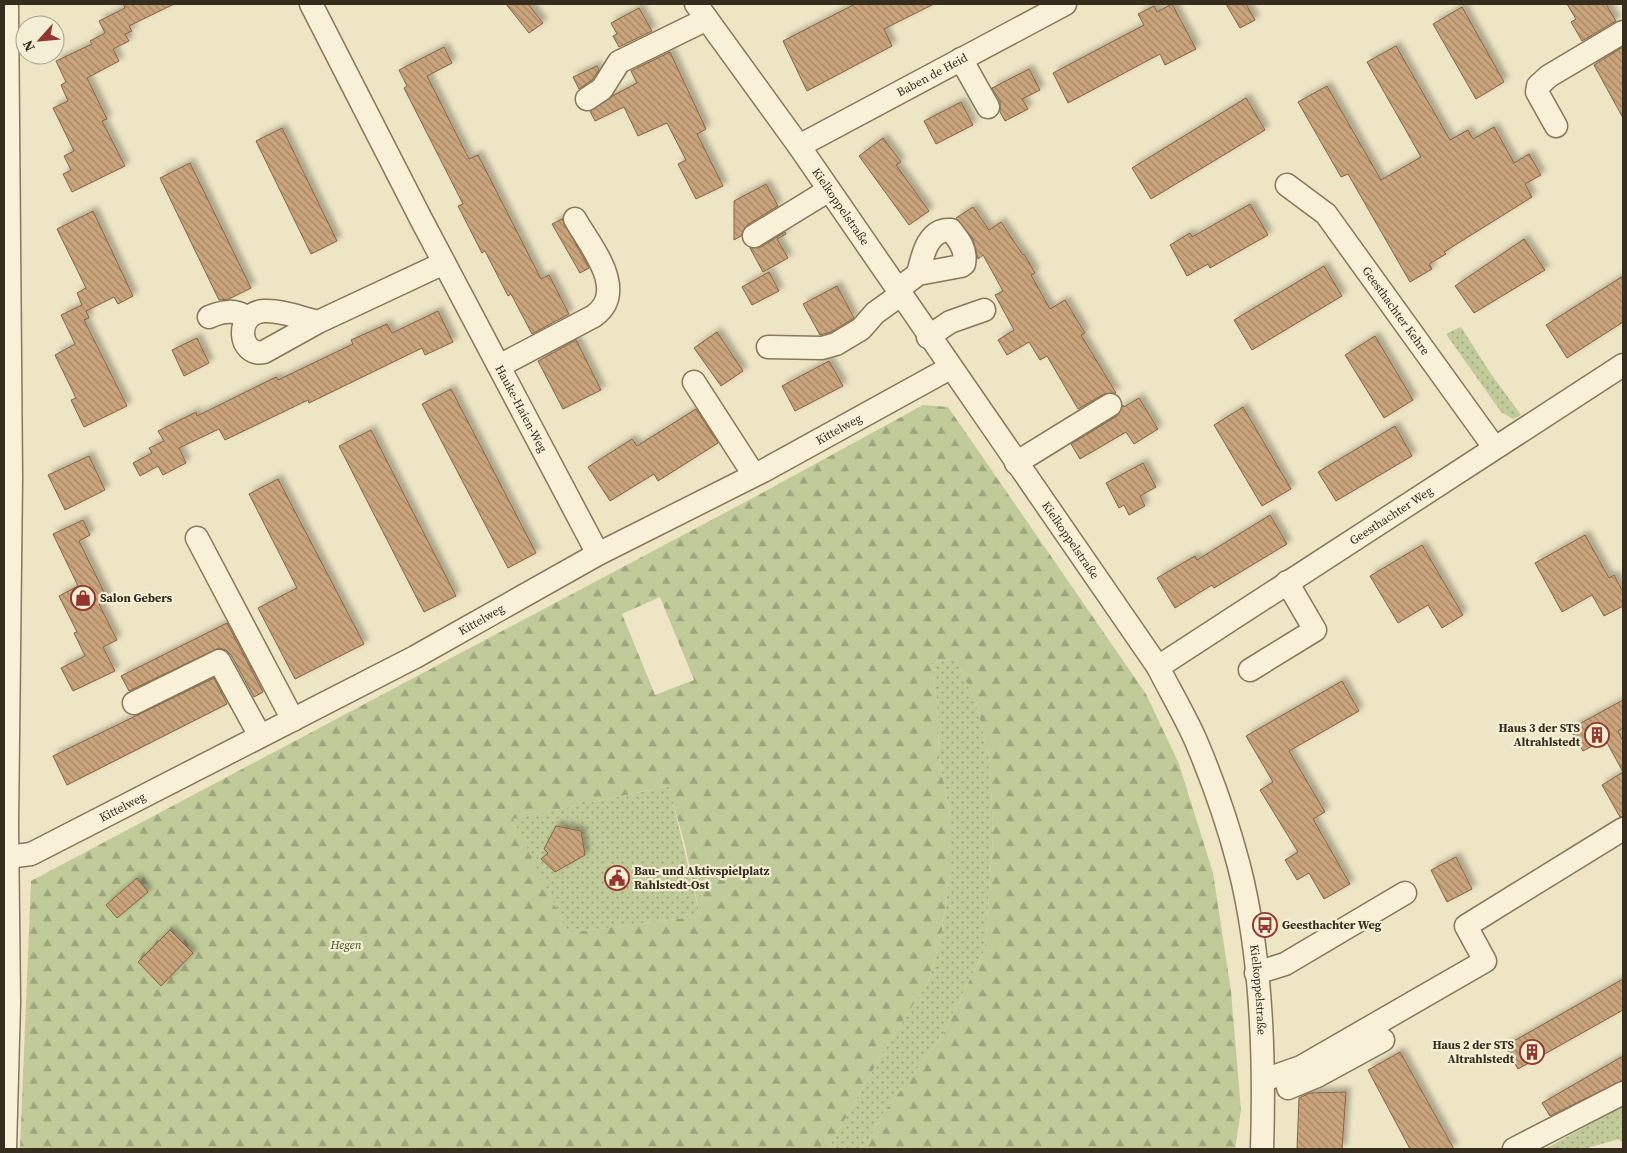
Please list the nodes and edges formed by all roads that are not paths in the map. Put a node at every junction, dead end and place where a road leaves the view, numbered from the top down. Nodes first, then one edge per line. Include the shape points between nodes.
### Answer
1 (7, 4) edge
2 (311, 4) edge
3 (1065, 4) edge
4 (701, 11) edge
5 (1623, 32) edge
6 (961, 59) junction
7 (587, 99) dead end
8 (988, 107) dead end
9 (1556, 126) dead end
10 (799, 146) junction
11 (1287, 185) dead end
12 (830, 190) junction
13 (575, 218) dead end
14 (7, 230) edge
15 (754, 236) dead end
16 (444, 263) junction
17 (918, 274) dead end
18 (898, 292) junction
19 (7, 301) edge
20 (982, 302) dead end
21 (209, 317) dead end
22 (248, 318) junction
23 (318, 322) junction
24 (928, 337) junction
25 (768, 347) dead end
26 (7, 352) edge
27 (1623, 365) edge
28 (499, 366) junction
29 (950, 368) junction
30 (694, 382) dead end
31 (1110, 405) dead end
32 (1494, 447) junction
33 (1016, 463) junction
34 (754, 475) junction
35 (197, 538) dead end
36 (598, 554) junction
37 (6, 574) edge
38 (1287, 582) junction
39 (1158, 667) junction
40 (1250, 670) dead end
41 (134, 702) dead end
42 (293, 720) junction
43 (260, 736) junction
44 (6, 826) edge
45 (1623, 829) edge
46 (8, 857) junction
47 (1405, 893) dead end
48 (1256, 973) junction
49 (1383, 1040) dead end
50 (1264, 1085) junction
51 (1623, 1093) edge
52 (5, 1149) edge
53 (1262, 1149) edge
54 (1514, 1149) edge

1 - 14 street
2 - 16 street, Hauke-Haien-Weg
3 - 6 street, Baben de Heid
4 - 7 street via 619,62 602,89
4 - 10 street, Kielkoppelstraße
5 - 9 street via 1549,76 1538,86 1537,92
6 - 8 street
6 - 10 street, Baben de Heid
10 - 12 street, Kielkoppelstraße
11 - 32 street, Geesthachter Kehre via 1326,214
12 - 15 street
12 - 18 street, Kielkoppelstraße
13 - 28 street via 610,284 604,306 594,316
14 - 19 street
16 - 23 street
16 - 28 street, Hauke-Haien-Weg
17 - 18 street
18 - 24 street, Kielkoppelstraße
18 - 25 street via 861,329 836,344 822,348
19 - 26 street
20 - 24 street
21 - 22 street via 231,312
22 - 23 street via 258,312 275,312
22 - 23 street via 243,335 250,349 257,352 264,352
24 - 29 street, Kielkoppelstraße
26 - 37 street
27 - 32 street, Geesthachter Weg
28 - 36 street, Hauke-Haien-Weg
29 - 33 street, Kielkoppelstraße
29 - 34 street, Kittelweg
30 - 34 street
31 - 33 street
32 - 38 street, Geesthachter Weg
33 - 39 street, Kielkoppelstraße
34 - 36 street, Kittelweg
35 - 42 street
36 - 42 street, Kittelweg via 415,657
37 - 44 street
38 - 39 street, Geesthachter Weg
38 - 40 street via 1315,630
39 - 48 street, Kielkoppelstraße via 1196,740 1239,867
41 - 43 street via 219,661
42 - 43 street, Kittelweg
43 - 46 street, Kittelweg via 31,854
44 - 46 street
45 - 50 street via 1466,926 1485,960 1301,1068
46 - 52 street
47 - 48 street via 1285,964
48 - 50 street, Kielkoppelstraße
49 - 50 street via 1291,1088
50 - 53 street, Kielkoppelstraße
51 - 54 street

